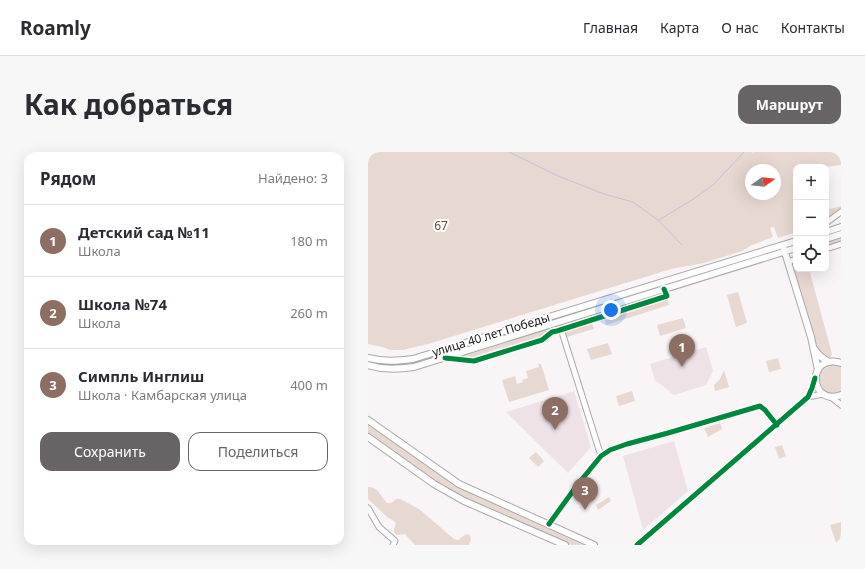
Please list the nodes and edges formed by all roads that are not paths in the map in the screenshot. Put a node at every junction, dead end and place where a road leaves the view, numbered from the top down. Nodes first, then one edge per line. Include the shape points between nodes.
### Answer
1 (841, 212) edge
2 (829, 221) edge
3 (841, 227) edge
4 (829, 231) edge
5 (841, 234) edge
6 (829, 238) edge
7 (793, 243) edge
8 (841, 244) edge
9 (784, 248) junction
10 (793, 248) edge
11 (829, 248) edge
12 (793, 260) edge
13 (788, 262) junction
14 (664, 289) junction
15 (582, 314) junction
16 (585, 322) junction
17 (561, 330) junction
18 (813, 346) junction
19 (368, 358) edge
20 (445, 358) junction
21 (829, 362) junction
22 (841, 363) edge
23 (368, 365) edge
24 (818, 370) junction
25 (815, 378) junction
26 (824, 394) junction
27 (841, 395) edge
28 (808, 397) junction
29 (831, 397) junction
30 (841, 405) edge
31 (368, 420) edge
32 (777, 425) junction
33 (369, 440) edge
34 (601, 456) junction
35 (368, 508) edge
36 (549, 524) junction
37 (393, 545) edge
38 (565, 545) edge
39 (594, 545) edge
40 (637, 545) edge

1 - 2 street
3 - 4 main road
5 - 6 main road
7 - 9 main road, улица 40 лет Победы
8 - 11 street
9 - 10 main road, улица 40 лет Победы
9 - 13 main road
9 - 14 main road, улица 40 лет Победы
9 - 19 main road, улица 40 лет Победы via 413,359 379,361
12 - 13 street
13 - 18 main road
14 - 15 main road, улица 40 лет Победы
14 - 16 street via 667,296
15 - 16 street
15 - 20 main road, улица 40 лет Победы
16 - 17 street
17 - 20 street via 552,332 542,340 474,361
17 - 34 street
18 - 21 main road via 823,359
18 - 24 main road
20 - 23 main road, улица 40 лет Победы via 397,369
21 - 22 main road
21 - 24 main road
24 - 25 main road
25 - 26 main road via 818,388
25 - 28 street
26 - 28 street
26 - 29 main road
27 - 29 main road
28 - 32 street
29 - 30 street
31 - 36 main road via 459,484
32 - 34 street via 760,406 627,444
32 - 40 street
33 - 38 main road via 464,501
34 - 36 street
35 - 37 street via 379,527 395,541
36 - 39 main road

